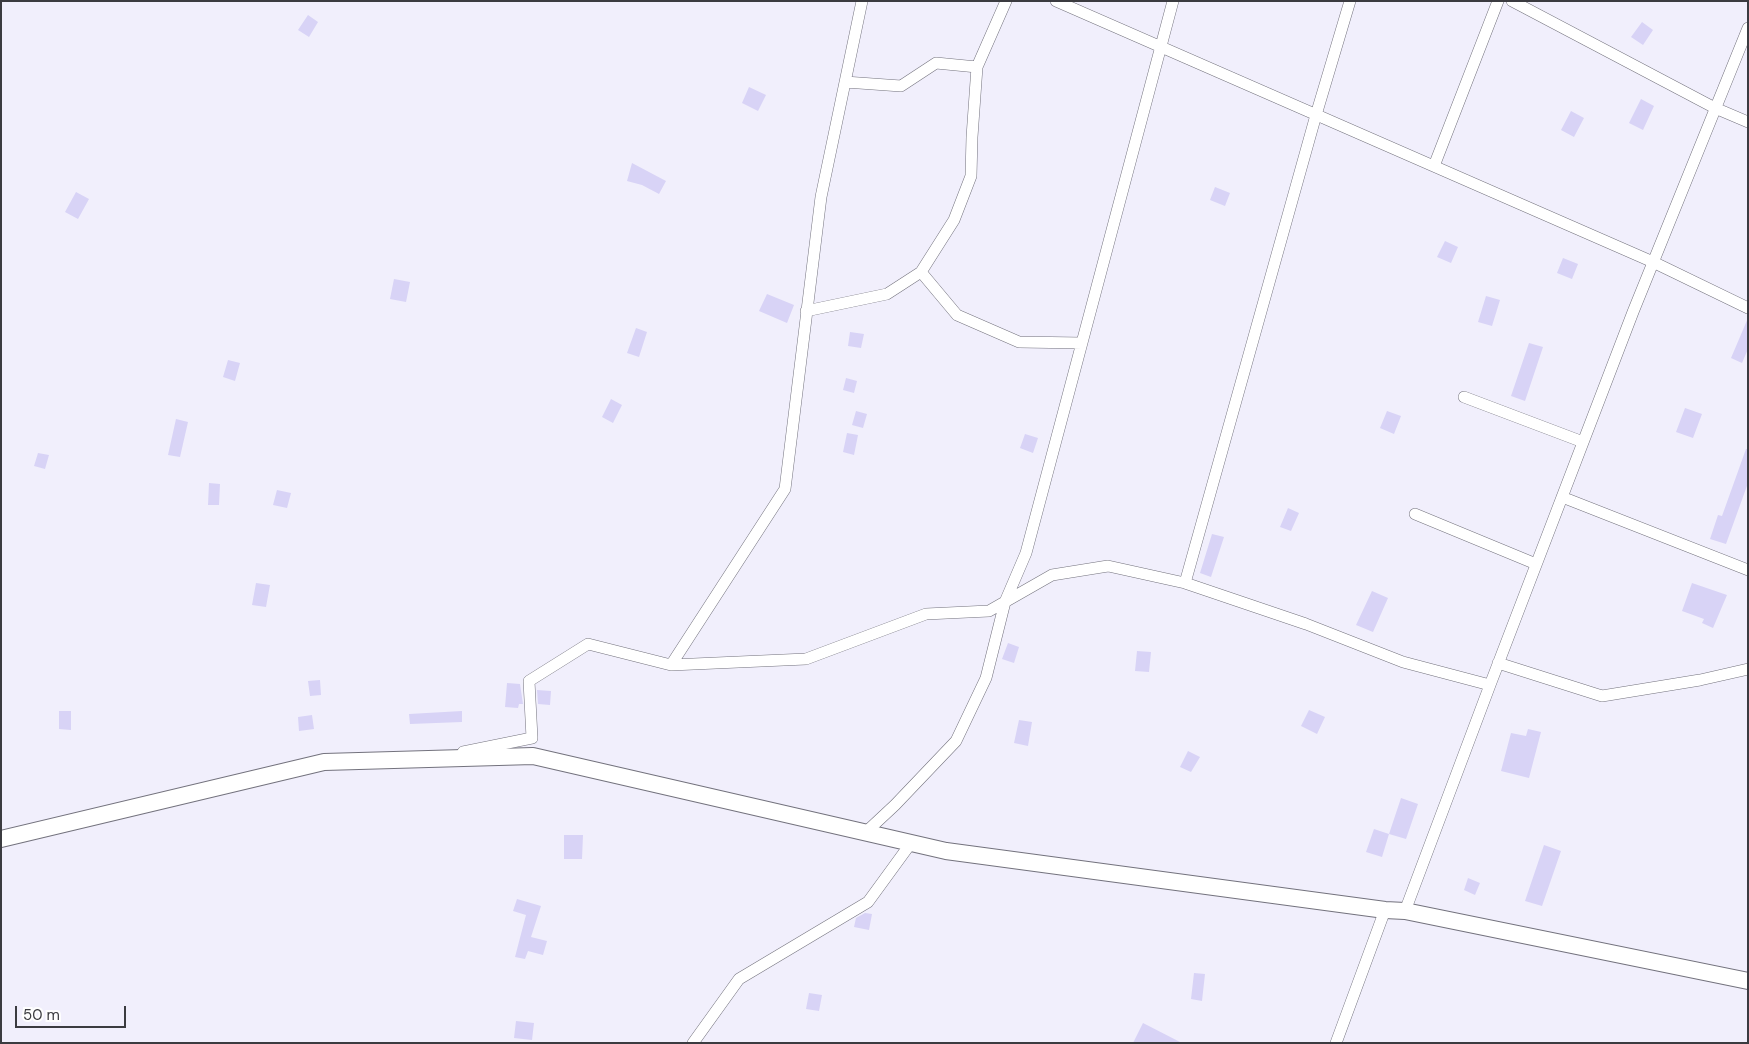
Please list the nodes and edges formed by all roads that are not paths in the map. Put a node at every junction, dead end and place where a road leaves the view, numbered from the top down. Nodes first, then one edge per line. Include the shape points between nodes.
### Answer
1 (862, 1) edge
2 (1006, 1) edge
3 (1056, 1) edge
4 (1173, 1) edge
5 (1350, 1) edge
6 (1498, 1) edge
7 (1512, 1) edge
8 (1748, 28) edge
9 (1161, 47) junction
10 (977, 67) junction
11 (845, 82) junction
12 (1715, 108) junction
13 (1316, 115) junction
14 (1748, 122) edge
15 (1434, 166) junction
16 (1654, 262) junction
17 (921, 272) junction
18 (1748, 308) edge
19 (806, 312) junction
20 (1082, 343) junction
21 (1464, 397) dead end
22 (1583, 442) junction
23 (1562, 497) junction
24 (1415, 514) dead end
25 (1536, 564) junction
26 (1748, 570) edge
27 (1185, 583) junction
28 (1005, 602) junction
29 (1498, 663) junction
30 (671, 665) junction
31 (1748, 669) edge
32 (1490, 685) junction
33 (434, 758) junction
34 (865, 833) junction
35 (1, 839) edge
36 (911, 843) junction
37 (1385, 910) junction
38 (1405, 911) junction
39 (1748, 981) edge
40 (693, 1043) edge
41 (1336, 1043) edge

1 - 11 street
2 - 10 street
3 - 9 street
4 - 9 street
5 - 13 street
6 - 15 street
7 - 12 street
8 - 12 street
9 - 13 street
9 - 20 street
10 - 11 street via 936,63 901,86
10 - 17 street via 971,176 954,220
11 - 19 street via 821,197
12 - 14 street
12 - 16 street
13 - 15 street
13 - 27 street
15 - 16 street
16 - 18 street
16 - 22 street
17 - 19 street via 887,294
17 - 20 street via 957,315 1019,342
19 - 30 street via 785,489
20 - 28 street via 1026,553
21 - 22 street
22 - 23 street
23 - 25 street
23 - 26 street
24 - 25 street
25 - 29 street
27 - 28 street via 1108,566 1052,575
27 - 32 street via 1306,624 1403,662
28 - 30 street via 989,611 926,614 806,659
28 - 34 street via 986,678 956,741
29 - 31 street via 1602,696
29 - 32 street
30 - 33 street via 588,644 530,681 532,738
32 - 38 street
33 - 34 street via 533,756
33 - 35 street via 324,762
34 - 36 street
36 - 37 street via 946,852
36 - 40 street via 868,902 739,979
37 - 38 street
37 - 41 street
38 - 39 street

